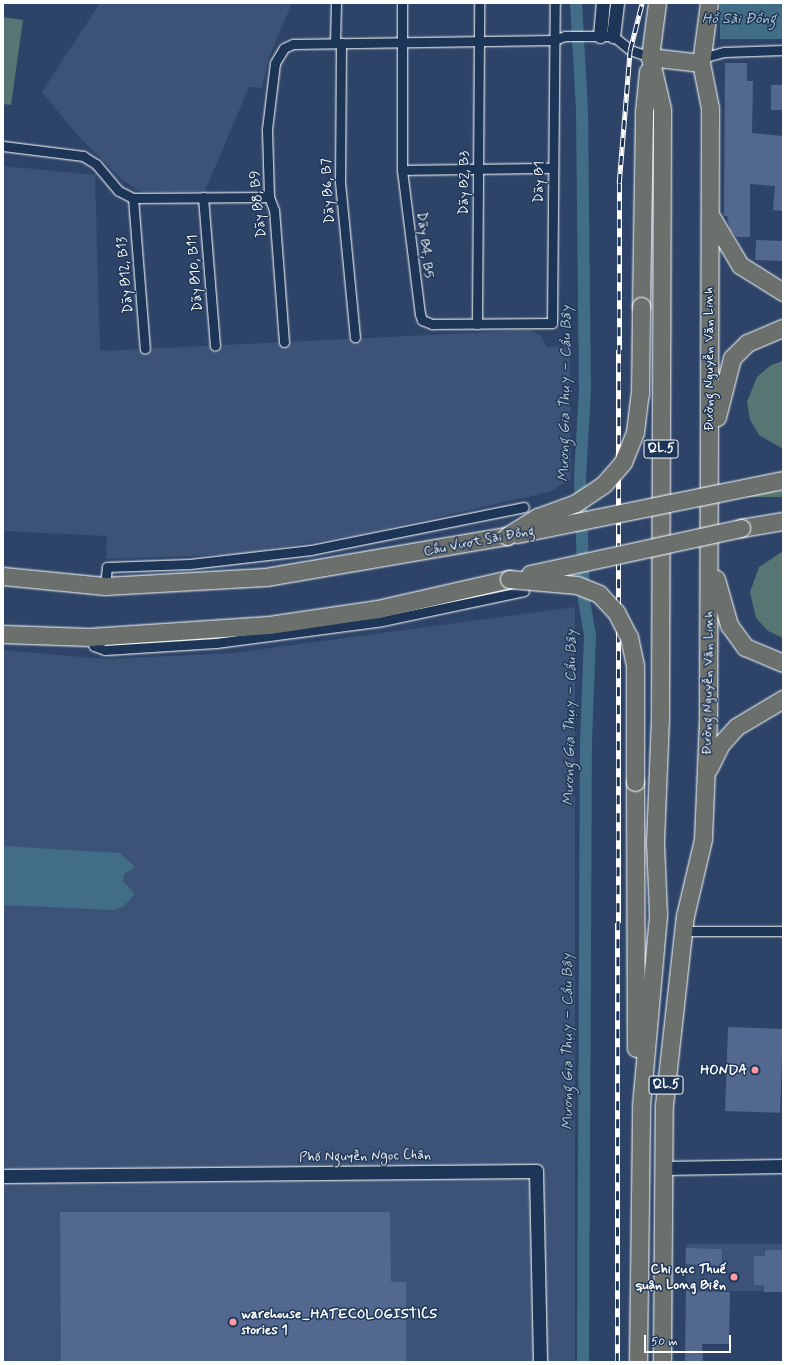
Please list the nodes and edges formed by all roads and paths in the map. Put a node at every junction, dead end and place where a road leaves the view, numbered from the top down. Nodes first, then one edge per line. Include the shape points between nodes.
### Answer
1 (336, 3) edge
2 (402, 3) edge
3 (479, 3) edge
4 (554, 3) edge
5 (603, 3) edge
6 (617, 3) edge
7 (657, 3) edge
8 (709, 3) edge
9 (602, 36) junction
10 (554, 40) junction
11 (479, 41) junction
12 (402, 42) junction
13 (338, 43) junction
14 (783, 50) edge
15 (650, 57) junction
16 (701, 62) junction
17 (3, 146) edge
18 (553, 168) junction
19 (478, 169) junction
20 (402, 170) junction
21 (203, 197) junction
22 (269, 197) junction
23 (133, 198) junction
24 (710, 207) junction
25 (783, 292) edge
26 (552, 323) joint
27 (477, 324) junction
28 (783, 328) edge
29 (355, 338) dead end
30 (284, 342) dead end
31 (215, 346) dead end
32 (145, 349) dead end
33 (783, 480) edge
34 (708, 487) junction
35 (524, 507) dead end
36 (783, 521) edge
37 (507, 536) junction
38 (709, 542) junction
39 (3, 576) edge
40 (509, 579) junction
41 (105, 586) junction
42 (524, 591) dead end
43 (3, 634) edge
44 (89, 637) junction
45 (783, 663) edge
46 (783, 699) edge
47 (704, 812) junction
48 (683, 931) junction
49 (783, 931) edge
50 (641, 1106) junction
51 (783, 1166) edge
52 (663, 1168) junction
53 (3, 1176) edge
54 (540, 1362) edge
55 (638, 1362) edge
56 (662, 1362) edge

1 - 13 street, Dãy B6, B7
2 - 12 street, Dãy B4, B5
3 - 11 street, Dãy B2, B3
4 - 10 street, Dãy B1
5 - 9 street
6 - 9 street
7 - 15 highway, QL.5
8 - 16 highway, Đường Nguyễn Văn Linh / QL.5
9 - 10 street via 565,36
9 - 15 street
10 - 11 street
10 - 18 street, Dãy B1
11 - 12 street
11 - 19 street, Dãy B2, B3
12 - 13 street
12 - 20 street, Dãy B4, B5
13 - 22 street, Dãy B8, B9 via 293,44 284,48 275,64 267,129
13 - 29 street, Dãy B6, B7 via 340,171
14 - 16 street via 724,52 705,57
15 - 16 highway
15 - 37 highway, bridge via 644,112 640,394 635,432 623,462 604,484 576,503 538,517
15 - 50 highway, QL.5 via 662,109 660,719 655,842 658,914
16 - 24 highway, Đường Nguyễn Văn Linh / QL.5 via 710,108
17 - 23 street via 83,156 96,164 111,184
18 - 19 street
18 - 26 street, Dãy B1
19 - 20 street
19 - 27 street, Dãy B2, B3
20 - 27 street, Dãy B4, B5 via 422,320 432,324
21 - 22 street
21 - 23 street
21 - 31 street, Dãy B10, B11
22 - 30 street, Dãy B8, B9 via 274,210
23 - 32 street, Dãy B12, B13
24 - 25 highway via 714,225 740,265
24 - 34 highway, Đường Nguyễn Văn Linh / QL.5
26 - 27 street, Dãy B4, B5
28 - 34 highway via 747,343 732,358 726,377
33 - 37 highway, Cầu Vượt Sài Đồng, bridge
34 - 38 highway, Đường Nguyễn Văn Linh / QL.5
35 - 41 street via 311,550 197,563 107,568
36 - 40 highway, bridge
37 - 41 highway, Cầu Vượt Sài Đồng via 266,577
38 - 45 highway via 729,625 745,647
38 - 47 highway, Đường Nguyễn Văn Linh / QL.5
39 - 41 highway, Cầu Vượt Sài Đồng
40 - 44 highway via 378,609 269,625
40 - 50 highway, bridge via 577,585 598,594 616,612 629,637 634,665 636,1067
42 - 44 street via 382,621 216,644 105,650 94,646
43 - 44 highway
46 - 47 highway via 750,717 720,745 710,766
47 - 48 highway, Đường Nguyễn Văn Linh / QL.5 via 703,839
48 - 49 street
48 - 52 highway, Đường Nguyễn Văn Linh / QL.5 via 664,1105
50 - 55 highway, QL.5
51 - 52 street
52 - 56 highway, Đường Nguyễn Văn Linh / QL.5
53 - 54 street, Phố Nguyễn Ngọc Chân via 536,1171

